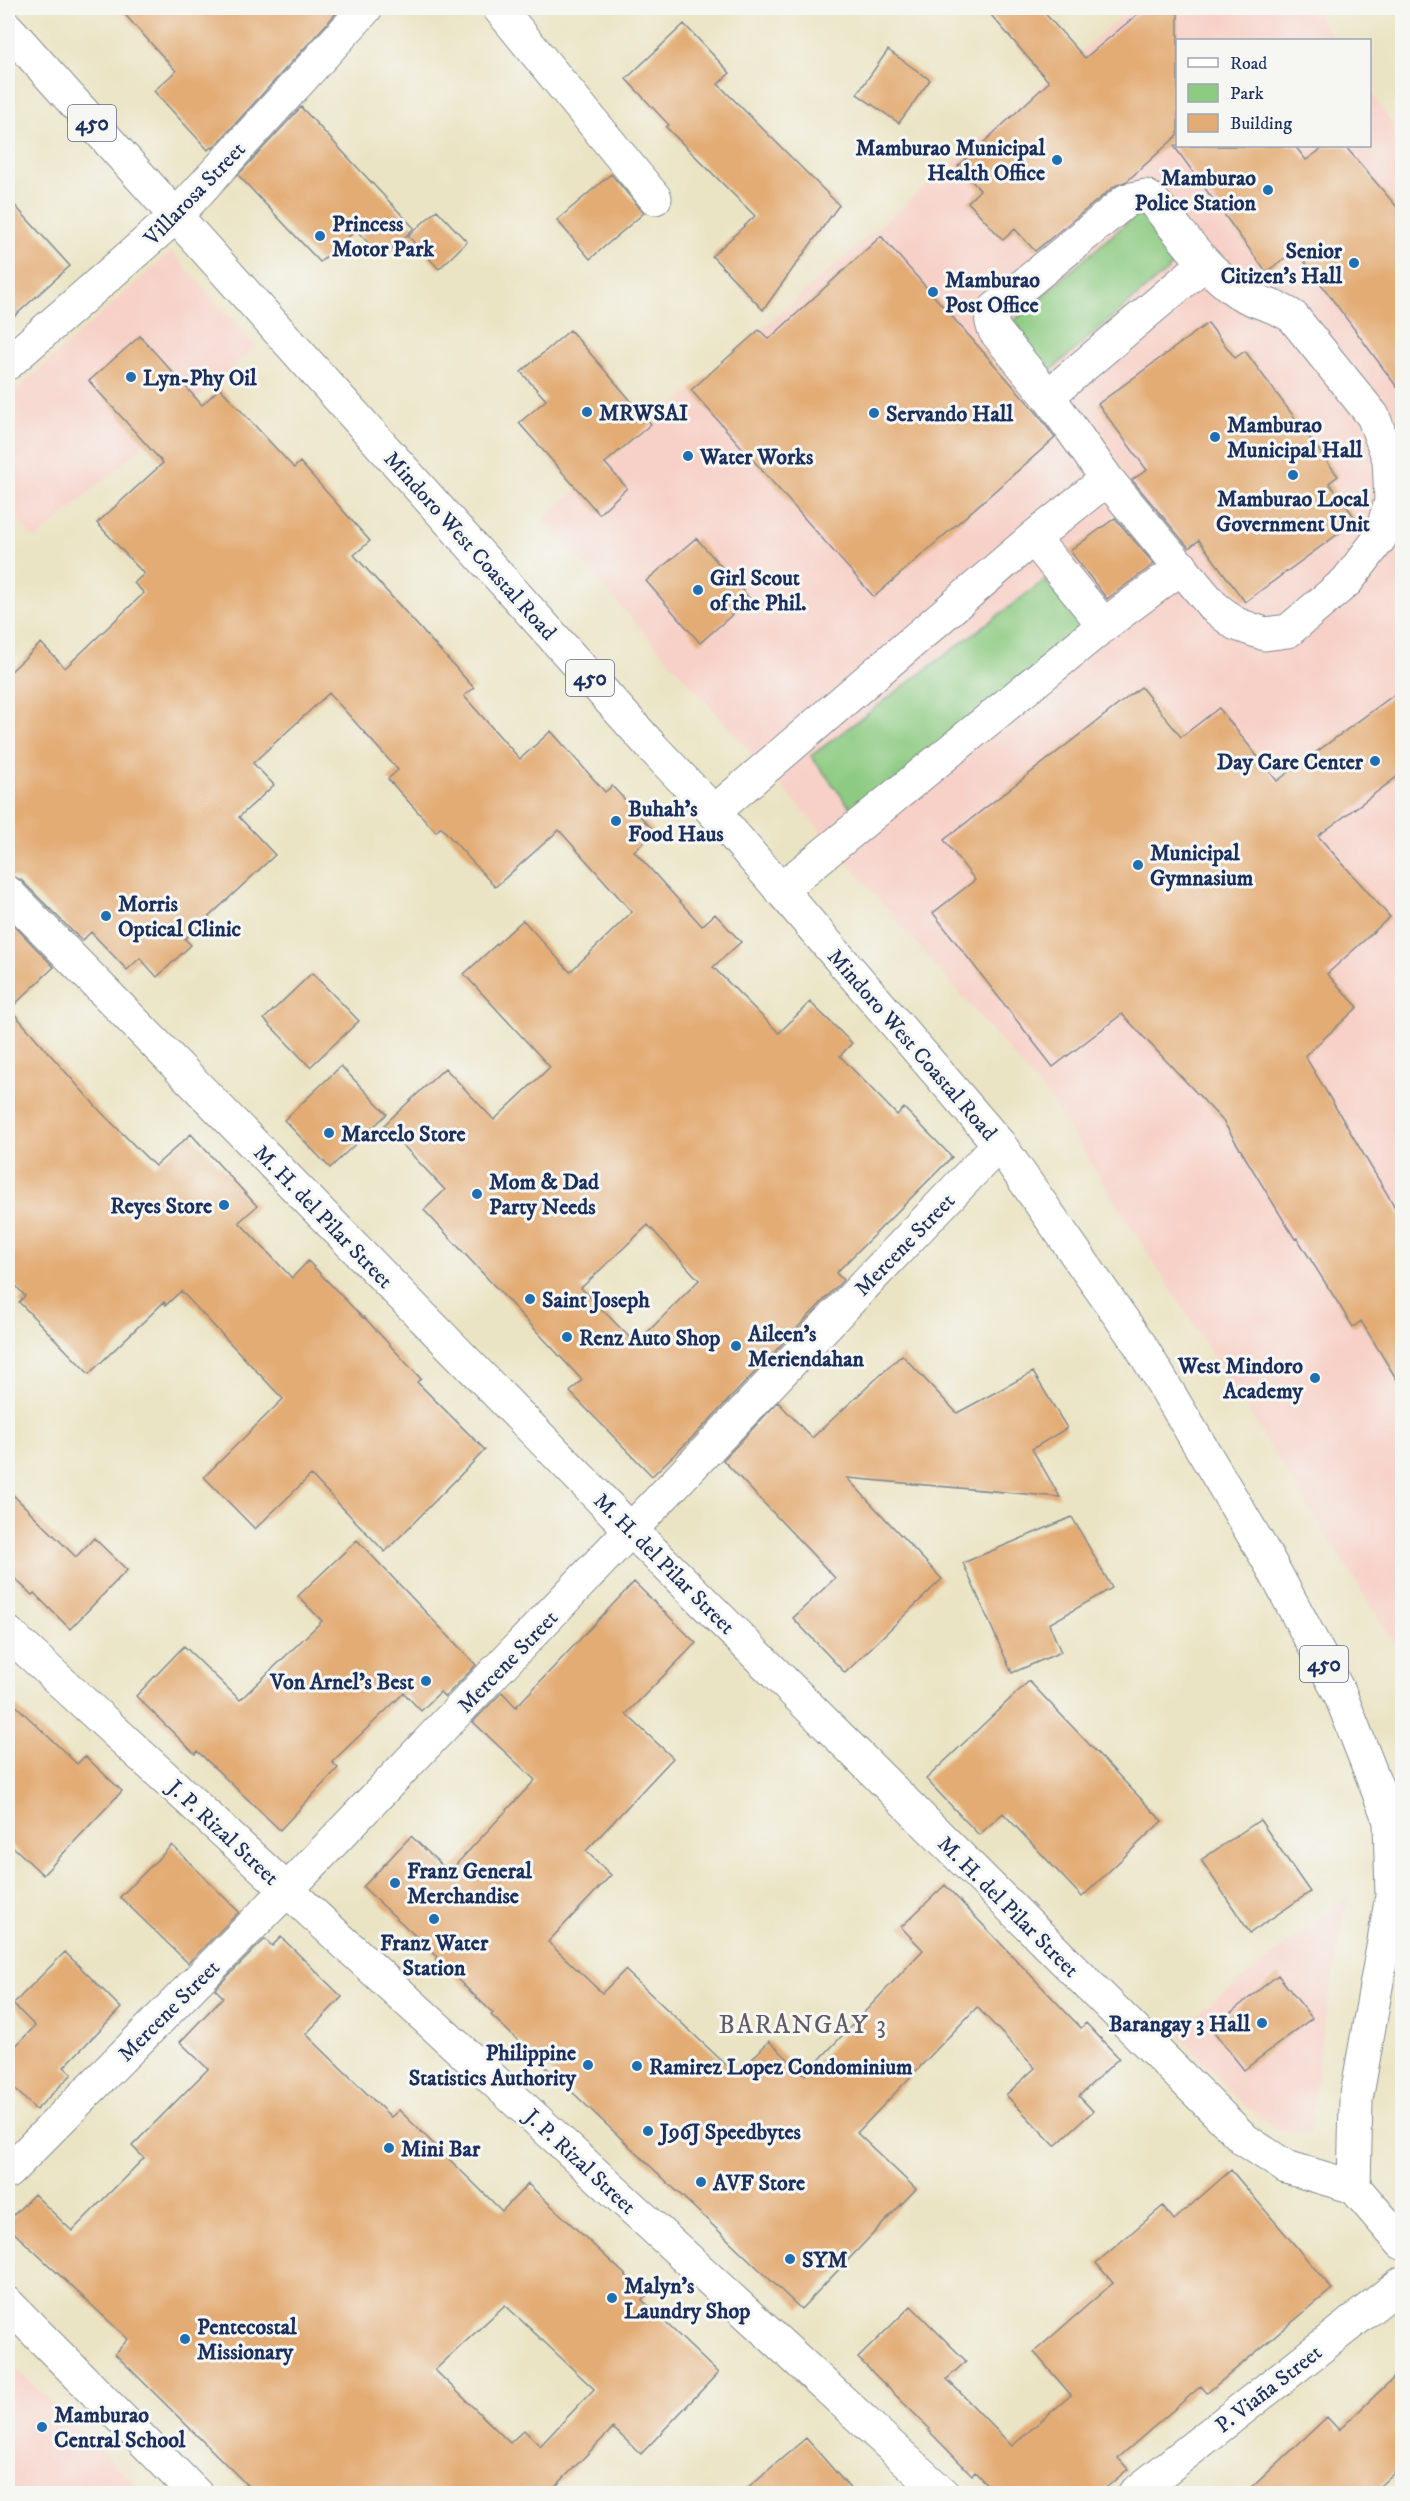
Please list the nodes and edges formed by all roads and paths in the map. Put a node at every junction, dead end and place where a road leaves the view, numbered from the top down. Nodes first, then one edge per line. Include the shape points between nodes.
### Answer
1 (366, 8) edge
2 (499, 8) edge
3 (8, 29) edge
4 (655, 198) dead end
5 (176, 216) junction
6 (1205, 263) junction
7 (8, 363) edge
8 (1048, 396) junction
9 (1107, 479) junction
10 (1032, 538) junction
11 (1182, 567) junction
12 (1104, 625) junction
13 (714, 812) junction
14 (780, 890) junction
15 (8, 893) edge
16 (999, 1144) junction
17 (632, 1531) junction
18 (8, 1633) edge
19 (287, 1890) junction
20 (8, 2172) edge
21 (1354, 2187) junction
22 (1402, 2243) edge
23 (1402, 2283) edge
24 (8, 2304) edge
25 (196, 2493) edge
26 (943, 2493) edge
27 (1134, 2493) edge

1 - 5 street, Villarosa Street
2 - 4 street
3 - 5 street, Mindoro West Coastal Road / 450
5 - 7 street, Villarosa Street
5 - 13 street, Mindoro West Coastal Road / 450
6 - 8 street
6 - 8 street via 1145,196 1127,200 1035,274 991,315 995,331
6 - 11 street via 1240,293 1293,317 1341,375 1373,416 1389,459 1392,501 1380,538 1347,581 1288,631 1265,634 1236,624 1213,606
8 - 9 street
9 - 10 street
9 - 11 street
10 - 12 street
10 - 13 street
11 - 12 street
12 - 14 street
13 - 14 street, Mindoro West Coastal Road / 450
14 - 16 street, Mindoro West Coastal Road / 450
15 - 17 street, M. H. del Pilar Street
16 - 17 street, Mercene Street
16 - 21 street, Mindoro West Coastal Road / 450 via 1140,1345 1270,1563 1340,1694 1390,1821 1392,1896 1356,2100
17 - 19 street, Mercene Street
17 - 21 street, M. H. del Pilar Street via 1245,2140 1286,2167
18 - 19 street, J. P. Rizal Street
19 - 20 street, Mercene Street
19 - 26 street, J. P. Rizal Street
21 - 22 street
23 - 27 street, P. Viaña Street
24 - 25 street

